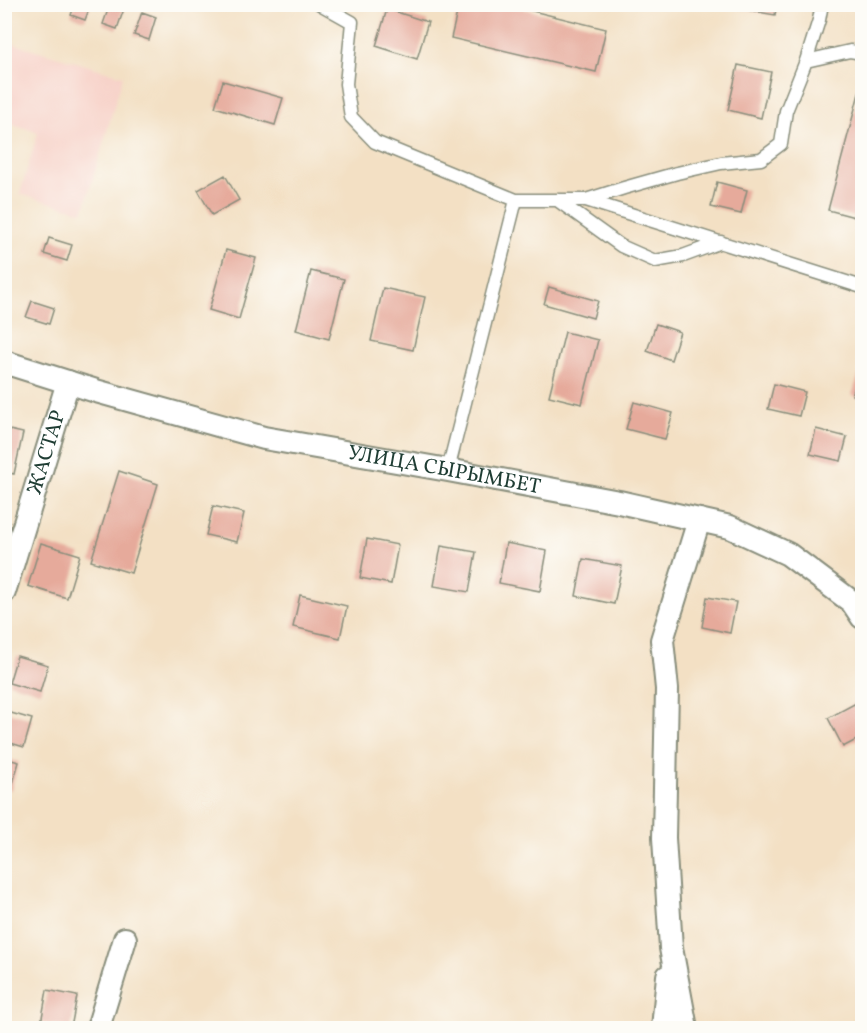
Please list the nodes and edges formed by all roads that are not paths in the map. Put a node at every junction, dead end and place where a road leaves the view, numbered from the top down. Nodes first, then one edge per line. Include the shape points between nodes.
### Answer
1 (320, 4) edge
2 (822, 4) edge
3 (862, 53) edge
4 (806, 61) junction
5 (516, 200) junction
6 (557, 200) junction
7 (586, 201) junction
8 (721, 242) junction
9 (862, 286) edge
10 (4, 362) edge
11 (68, 382) junction
12 (448, 470) junction
13 (699, 520) junction
14 (4, 592) edge
15 (862, 617) edge
16 (124, 939) dead end
17 (670, 948) junction
18 (98, 1029) edge
19 (663, 1029) edge
20 (686, 1029) edge

1 - 5 lane via 352,22 346,84 351,117 375,141
2 - 4 lane
3 - 4 lane via 850,51
4 - 7 lane via 786,111 781,144 761,159 721,163
5 - 6 lane
5 - 12 lane
6 - 7 lane
6 - 8 lane via 621,246 655,261
7 - 8 lane
8 - 9 lane
10 - 11 street, УЛИЦА СЫРЫМБЕТ
11 - 12 street, УЛИЦА СЫРЫМБЕТ via 264,438
11 - 14 street, ЖАСТАР
12 - 13 street, УЛИЦА СЫРЫМБЕТ
13 - 15 street, УЛИЦА СЫРЫМБЕТ via 730,526 788,554 852,602
13 - 17 street via 662,640 667,689 664,838
16 - 18 street
17 - 19 street
17 - 20 street

